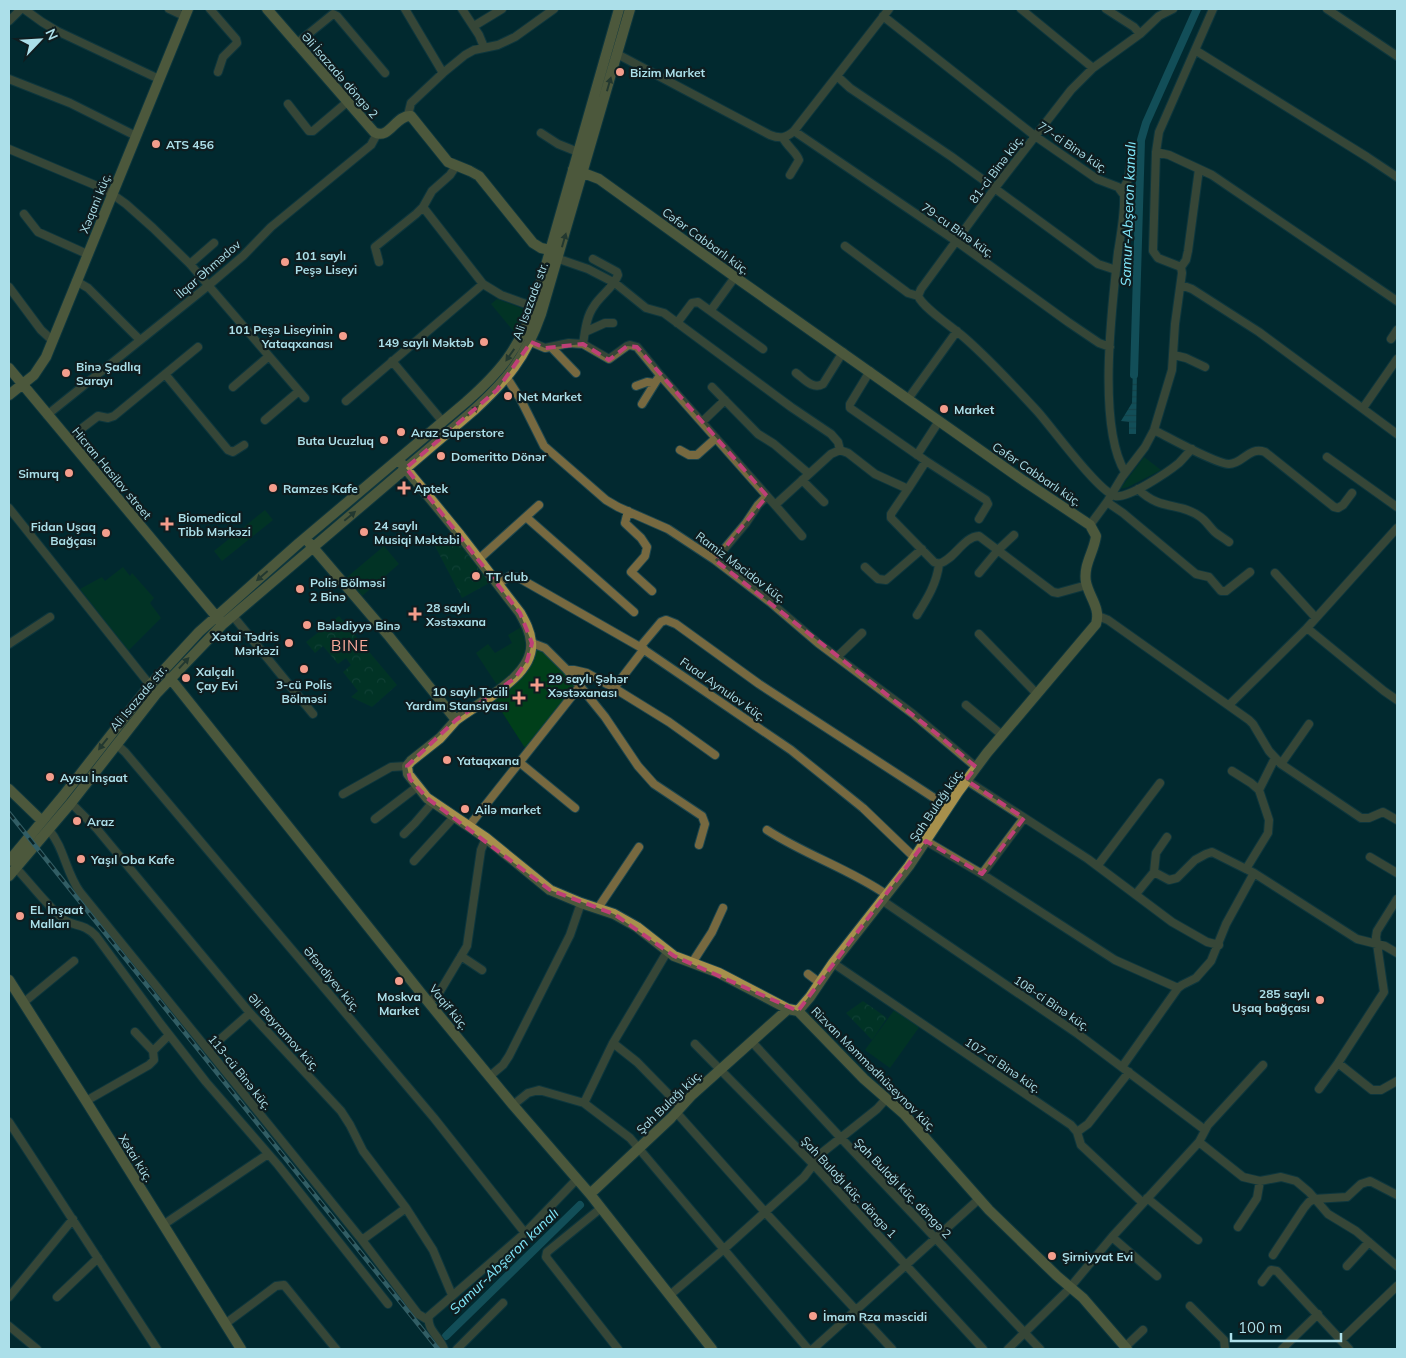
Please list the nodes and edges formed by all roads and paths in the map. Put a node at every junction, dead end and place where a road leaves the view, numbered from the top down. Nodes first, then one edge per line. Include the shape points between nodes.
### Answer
1 (22, 9) edge
2 (169, 9) edge
3 (210, 9) edge
4 (267, 9) edge
5 (405, 9) edge
6 (462, 9) edge
7 (502, 9) edge
8 (554, 9) edge
9 (619, 9) edge
10 (630, 9) edge
11 (889, 9) edge
12 (1021, 9) edge
13 (1106, 9) edge
14 (1173, 9) edge
15 (1213, 9) edge
16 (1327, 9) edge
17 (186, 13) edge
18 (883, 16) junction
19 (9, 21) edge
20 (474, 26) junction
21 (1140, 34) junction
22 (296, 44) junction
23 (484, 47) junction
24 (1195, 50) junction
25 (618, 54) junction
26 (1397, 56) edge
27 (1093, 68) junction
28 (218, 72) dead end
29 (385, 73) dead end
30 (443, 73) junction
31 (837, 76) junction
32 (9, 79) edge
33 (159, 79) junction
34 (346, 102) junction
35 (288, 104) dead end
36 (408, 115) junction
37 (794, 131) junction
38 (541, 133) dead end
39 (377, 134) junction
40 (136, 136) junction
41 (1035, 136) junction
42 (783, 138) junction
43 (9, 149) edge
44 (578, 152) junction
45 (1156, 152) junction
46 (1130, 162) dead end
47 (456, 166) junction
48 (1199, 169) junction
49 (578, 170) junction
50 (790, 175) dead end
51 (1397, 177) edge
52 (995, 188) junction
53 (1122, 191) junction
54 (112, 194) junction
55 (423, 207) junction
56 (24, 214) dead end
57 (956, 241) junction
58 (214, 243) dead end
59 (845, 246) dead end
60 (550, 250) junction
61 (87, 254) junction
62 (559, 259) junction
63 (592, 259) dead end
64 (379, 262) dead end
65 (190, 264) junction
66 (1181, 267) junction
67 (1116, 270) junction
68 (735, 277) junction
69 (76, 281) junction
70 (615, 283) junction
71 (483, 284) junction
72 (209, 285) junction
73 (1181, 285) junction
74 (9, 286) edge
75 (918, 296) junction
76 (1397, 301) edge
77 (534, 307) junction
78 (711, 310) junction
79 (613, 323) dead end
80 (676, 323) junction
81 (1397, 330) edge
82 (957, 331) junction
83 (585, 332) junction
84 (1391, 339) dead end
85 (140, 340) junction
86 (53, 341) junction
87 (531, 342) junction
88 (582, 344) junction
89 (198, 347) dead end
90 (551, 347) junction
91 (1110, 347) junction
92 (763, 349) dead end
93 (843, 352) junction
94 (1174, 355) junction
95 (269, 356) junction
96 (1397, 359) edge
97 (392, 362) junction
98 (1205, 367) dead end
99 (9, 368) edge
100 (870, 371) junction
101 (165, 374) junction
102 (576, 374) dead end
103 (796, 374) dead end
104 (660, 376) junction
105 (507, 378) junction
106 (654, 383) junction
107 (22, 385) junction
108 (636, 386) dead end
109 (233, 387) dead end
110 (712, 387) dead end
111 (299, 391) junction
112 (9, 395) edge
113 (305, 398) dead end
114 (908, 399) junction
115 (725, 400) junction
116 (346, 402) dead end
117 (642, 404) dead end
118 (1363, 408) junction
119 (47, 414) junction
120 (265, 420) dead end
121 (939, 421) junction
122 (443, 422) junction
123 (702, 422) junction
124 (1154, 430) junction
125 (1397, 434) edge
126 (716, 438) junction
127 (68, 439) junction
128 (244, 445) dead end
129 (1192, 449) junction
130 (680, 450) dead end
131 (840, 450) junction
132 (917, 455) junction
133 (1327, 457) dead end
134 (398, 459) junction
135 (926, 461) junction
136 (406, 468) junction
137 (1125, 472) junction
138 (808, 473) junction
139 (802, 480) junction
140 (908, 489) junction
141 (1138, 489) junction
142 (1352, 493) dead end
143 (1112, 494) junction
144 (767, 496) junction
145 (824, 502) dead end
146 (1107, 502) junction
147 (540, 505) dead end
148 (775, 505) junction
149 (1397, 507) edge
150 (9, 508) edge
151 (628, 511) junction
152 (526, 517) junction
153 (17, 518) junction
154 (979, 519) dead end
155 (9, 523) edge
156 (1090, 525) junction
157 (1397, 528) edge
158 (1014, 534) dead end
159 (802, 536) dead end
160 (1390, 537) junction
161 (302, 541) junction
162 (1229, 542) dead end
163 (1397, 542) edge
164 (922, 549) junction
165 (309, 550) junction
166 (998, 550) junction
167 (479, 559) junction
168 (715, 560) junction
169 (939, 564) junction
170 (865, 567) dead end
171 (979, 572) dead end
172 (1250, 572) dead end
173 (1275, 573) dead end
174 (498, 584) junction
175 (1087, 585) junction
176 (652, 591) dead end
177 (634, 612) dead end
178 (918, 614) dead end
179 (216, 616) junction
180 (233, 616) junction
181 (1098, 616) junction
182 (50, 617) dead end
183 (1316, 618) junction
184 (222, 625) junction
185 (1307, 628) junction
186 (862, 632) dead end
187 (979, 634) dead end
188 (532, 643) junction
189 (9, 644) edge
190 (642, 648) junction
191 (837, 657) junction
192 (567, 670) junction
193 (170, 678) junction
194 (150, 684) junction
195 (580, 686) junction
196 (614, 688) junction
197 (1037, 694) junction
198 (1397, 700) edge
199 (966, 705) dead end
200 (1228, 705) junction
201 (313, 714) dead end
202 (456, 720) junction
203 (1309, 724) dead end
204 (1002, 735) junction
205 (116, 744) junction
206 (715, 755) dead end
207 (1278, 761) junction
208 (519, 762) junction
209 (407, 766) junction
210 (976, 767) junction
211 (1232, 771) dead end
212 (966, 780) junction
213 (1160, 783) dead end
214 (417, 787) junction
215 (9, 789) edge
216 (1259, 790) junction
217 (343, 794) dead end
218 (433, 802) junction
219 (71, 803) junction
220 (576, 808) dead end
221 (948, 808) junction
222 (454, 817) junction
223 (1024, 818) junction
224 (375, 819) dead end
225 (1397, 819) edge
226 (42, 821) junction
227 (469, 826) junction
228 (48, 830) junction
229 (767, 830) dead end
230 (404, 834) dead end
231 (1167, 837) dead end
232 (486, 838) junction
233 (926, 841) junction
234 (699, 845) dead end
235 (639, 847) dead end
236 (1370, 857) dead end
237 (915, 858) junction
238 (414, 861) dead end
239 (12, 864) edge
240 (1098, 865) junction
241 (1246, 869) junction
242 (1154, 872) junction
243 (1254, 873) junction
244 (1397, 873) edge
245 (982, 874) junction
246 (9, 876) edge
247 (1136, 894) junction
248 (885, 898) junction
249 (1397, 899) edge
250 (581, 903) junction
251 (598, 908) junction
252 (723, 908) dead end
253 (1376, 944) junction
254 (1219, 945) junction
255 (667, 952) junction
256 (1397, 953) edge
257 (461, 956) junction
258 (74, 961) dead end
259 (692, 962) junction
260 (833, 963) junction
261 (482, 970) dead end
262 (808, 974) dead end
263 (9, 980) edge
264 (820, 983) junction
265 (1178, 988) junction
266 (23, 1003) junction
267 (429, 1003) junction
268 (793, 1010) junction
269 (250, 1013) junction
270 (135, 1032) dead end
271 (169, 1035) junction
272 (752, 1042) junction
273 (613, 1043) junction
274 (695, 1044) dead end
275 (208, 1050) junction
276 (153, 1051) junction
277 (1338, 1063) junction
278 (1263, 1065) dead end
279 (722, 1070) junction
280 (1125, 1070) junction
281 (490, 1076) junction
282 (1397, 1081) edge
283 (1319, 1089) dead end
284 (886, 1099) junction
285 (86, 1102) junction
286 (584, 1103) junction
287 (513, 1105) junction
288 (678, 1110) junction
289 (9, 1122) edge
290 (1205, 1130) junction
291 (1077, 1132) junction
292 (840, 1138) junction
293 (1199, 1142) junction
294 (638, 1149) junction
295 (268, 1154) junction
296 (813, 1164) junction
297 (577, 1179) junction
298 (1260, 1181) junction
299 (590, 1194) junction
300 (1397, 1195) edge
301 (1314, 1199) junction
302 (979, 1200) junction
303 (1145, 1200) junction
304 (406, 1208) junction
305 (601, 1208) junction
306 (764, 1212) junction
307 (73, 1219) junction
308 (163, 1225) junction
309 (1238, 1228) dead end
310 (525, 1233) junction
311 (1112, 1237) junction
312 (935, 1238) junction
313 (362, 1240) junction
314 (1198, 1240) dead end
315 (1369, 1242) junction
316 (724, 1249) junction
317 (1273, 1255) dead end
318 (98, 1258) junction
319 (907, 1264) junction
320 (1347, 1266) dead end
321 (1397, 1266) edge
322 (1157, 1276) dead end
323 (9, 1281) edge
324 (1262, 1282) dead end
325 (1397, 1286) edge
326 (1071, 1287) junction
327 (16, 1288) junction
328 (670, 1295) junction
329 (452, 1296) junction
330 (9, 1297) edge
331 (57, 1297) dead end
332 (503, 1303) dead end
333 (388, 1304) dead end
334 (1190, 1306) dead end
335 (855, 1311) junction
336 (1318, 1314) junction
337 (428, 1320) junction
338 (225, 1324) junction
339 (9, 1326) edge
340 (1143, 1330) dead end
341 (1024, 1333) junction
342 (1341, 1340) junction
343 (446, 1348) edge
344 (1126, 1348) edge
345 (37, 1349) edge
346 (157, 1349) edge
347 (241, 1349) edge
348 (336, 1349) edge
349 (457, 1349) edge
350 (618, 1349) edge
351 (712, 1349) edge
352 (808, 1349) edge
353 (813, 1349) edge
354 (892, 1349) edge
355 (983, 1349) edge
356 (1008, 1349) edge
357 (1040, 1349) edge
358 (1225, 1349) edge
359 (1282, 1349) edge
360 (1350, 1349) edge

1 - 19 street
1 - 33 street via 57,31
2 - 17 street
3 - 28 street via 237,43 223,58
4 - 22 street, Əli İsazadə döngə 2
5 - 30 street
6 - 20 street
7 - 20 street
8 - 23 street via 515,37
9 - 44 street, Ali Isazade str.
10 - 25 street, Ali Isazade str.
11 - 18 street
12 - 27 street
13 - 21 street
14 - 21 street, 81-ci Binə küç. via 1159,16
15 - 24 street
16 - 26 street
17 - 33 street, Xəqani küç.
18 - 31 street
18 - 41 street, 77-ci Binə küç.
20 - 23 street
21 - 27 street, 81-ci Binə küç.
22 - 29 street via 333,14
22 - 34 street, Əli İsazadə döngə 2
23 - 30 street via 465,55
24 - 45 street via 1163,123
24 - 51 street
25 - 42 street via 770,135
49 -> 25 street, Ali Isazade str.
27 - 41 street, 81-ci Binə küç.
30 - 36 street via 411,103
31 - 37 street
31 - 52 street
32 - 40 street via 70,103
33 - 40 street, Xəqani küç.
34 - 35 street via 313,131
34 - 39 street, Əli İsazadə döngə 2
36 - 39 street, Əli İsazadə döngə 2 via 384,134
36 - 47 street via 444,158
37 - 42 street
37 - 57 street, 79-cu Binə küç.
38 - 44 street
39 - 72 street, İlqar Əhmədov via 371,145 271,228
40 - 54 street, Xəqani küç.
41 - 52 street, 81-ci Binə küç.
41 - 53 street, 77-ci Binə küç. via 1096,179
42 - 50 street via 800,160
43 - 54 street
44 - 49 street, Ali Isazade str.
45 - 48 street
45 - 66 street via 1153,251 1158,258
46 - 53 street via 1128,180
47 - 55 street via 432,191
47 - 60 street via 479,176 533,243
48 - 66 street via 1188,251
48 - 76 street
49 - 60 street, Ali Isazade str.
62 -> 49 street, Ali Isazade str.
49 - 68 street, Cəfər Cabbarlı küç. via 599,179
52 - 57 street, 81-ci Binə küç.
52 - 67 street via 1098,264
53 - 67 street via 1125,198
54 - 61 street, Xəqani küç.
54 - 65 street
55 - 64 street via 375,247
55 - 71 street
56 - 61 street via 38,232
57 - 75 street, 81-ci Binə küç.
57 - 91 street, 79-cu Binə küç. via 1099,343
58 - 65 street
59 - 75 street via 908,293
60 - 77 street, Ali Isazade str.
61 - 69 street, Xəqani küç.
62 - 70 street via 588,268
62 - 87 street, Ali Isazade str.
63 - 70 street via 617,272
65 - 72 street
66 - 73 street
67 - 91 street
68 - 78 street
68 - 93 street, Cəfər Cabbarlı küç.
69 - 85 street via 88,288
69 - 86 street, Xəqani küç.
70 - 80 street via 646,308 664,313
70 - 83 street via 593,307
71 - 77 street via 501,295
71 - 97 street
72 - 85 street, İlqar Əhmədov
72 - 95 street
73 - 94 street
73 - 118 street via 1259,332
74 - 86 street
75 - 82 street via 924,305
77 -> 122 street, Ali Isazade str. via 522,336 499,370
78 - 80 street via 695,301
78 - 92 street
79 - 83 street
80 - 131 street via 831,434
81 - 84 street
82 - 114 street
82 - 143 street via 1040,414 1095,480
83 - 88 street
85 - 119 street, İlqar Əhmədov
86 - 107 street, Xəqani küç. via 38,371
87 - 90 street
87 - 105 street, Ali Isazade str.
88 - 90 street
88 - 104 street via 609,359 627,346 638,347
89 - 101 street
90 - 102 street
91 - 137 street via 1111,424
93 - 100 street, Cəfər Cabbarlı küç.
93 - 103 street via 820,386 814,386
94 - 98 street
94 - 124 street
95 - 109 street
95 - 111 street
96 - 118 street
97 - 116 street
97 - 122 street
99 - 107 street, Hicran Hasilov street
100 - 114 street, Cəfər Cabbarlı küç.
100 - 132 street via 850,408
101 - 127 street via 114,416 98,416
101 - 128 street via 228,450 233,452
104 - 106 street
104 - 123 street
136 -> 105 street, Ali Isazade str.
105 - 151 street, Ramiz Məcidov küç. via 544,446 606,500
106 - 108 street
106 - 117 street
107 - 112 street, Xəqani küç.
107 - 119 street, Hicran Hasilov street
110 - 115 street
111 - 113 street
111 - 120 street
114 - 121 street, Cəfər Cabbarlı küç.
115 - 123 street
115 - 138 street via 758,434
118 - 125 street
119 - 127 street, Hicran Hasilov street
121 - 132 street
121 - 156 street, Cəfər Cabbarlı küç.
122 - 134 street, Ali Isazade str.
123 - 126 street
124 - 129 street
124 - 137 street
126 - 130 street via 697,455
126 - 144 street
127 - 179 street, Hicran Hasilov street
129 - 141 street via 1174,466
129 - 142 street via 1230,464 1250,452 1265,452 1334,507 1343,505
131 - 138 street
131 - 140 street via 875,474
132 - 135 street
133 - 149 street
134 - 136 street
134 - 161 street, Ali Isazade str.
135 - 140 street
135 - 154 street via 986,500 988,504
165 -> 136 street, Ali Isazade str.
136 - 167 street
137 - 143 street
138 - 139 street
139 - 145 street
139 - 148 street
140 - 164 street via 891,518
141 - 143 street via 1120,496
141 - 162 street via 1156,503 1200,516
143 - 146 street
144 - 148 street
144 - 168 street
146 - 156 street
146 - 172 street via 1196,574 1209,577 1221,590 1226,591
147 - 152 street
148 - 159 street
150 - 153 street
151 - 168 street, Ramiz Məcidov küç. via 668,529
151 - 176 street via 626,523 647,547 645,556 632,572
152 - 167 street
152 - 177 street
153 - 155 street
153 - 194 street
156 - 175 street via 1096,536 1086,568
157 - 160 street
158 - 166 street
160 - 163 street
160 - 183 street
161 - 165 street
161 -> 179 street, Ali Isazade str.
164 - 169 street
164 - 170 street via 886,580 878,579
165 - 180 street, Ali Isazade str.
165 - 202 street via 393,642
166 - 169 street via 976,536 949,560
166 - 171 street
166 - 175 street via 1052,592
167 - 174 street
168 - 191 street, Ramiz Məcidov küç.
169 - 178 street via 928,597
173 - 183 street
174 - 188 street via 526,623
174 - 190 street, Fuad Aynulov küç. via 510,576 519,578
175 - 181 street
179 - 184 street, Hicran Hasilov street
179 - 194 street, Ali Isazade str.
180 - 184 street, Ali Isazade str.
180 - 201 street
181 - 197 street, Şah Bulağı küç. via 1096,624
181 - 200 street
182 - 189 street
183 - 185 street
193 -> 184 street, Ali Isazade str.
185 - 198 street
185 - 200 street
186 - 191 street
187 - 197 street
188 - 192 street via 545,648
188 - 202 street via 528,661 514,678
190 - 196 street
190 - 221 street via 661,622 671,622
190 - 237 street, Fuad Aynulov küç. via 815,769 864,808
191 - 210 street, Ramiz Məcidov küç.
192 - 195 street
192 - 196 street via 587,673
193 - 205 street, Ali Isazade str.
193 - 267 street, Vaqif küç.
194 -> 226 street, Ali Isazade str.
195 - 208 street
195 - 234 street via 654,784 702,816 705,824
196 - 206 street
197 - 204 street, Şah Bulağı küç.
199 - 204 street
200 - 207 street via 1253,724
202 - 209 street
203 - 207 street
204 - 210 street, Şah Bulağı küç.
205 - 219 street, Ali Isazade str.
205 - 310 street, Əfəndiyev küç. via 434,1118
207 - 216 street
207 - 225 street via 1361,818 1383,812
208 - 220 street
208 - 227 street
209 - 214 street, Rizvan Məmmədhüseynov küç. via 408,774
209 - 217 street via 391,767
210 - 212 street, Şah Bulağı küç.
211 - 216 street
212 - 221 street, Şah Bulağı küç.
212 - 223 street
213 - 240 street
214 - 218 street, Rizvan Məmmədhüseynov küç.
214 - 224 street
215 - 226 street
216 - 241 street via 1269,827
218 - 222 street, Rizvan Məmmədhüseynov küç.
218 - 230 street
219 - 228 street, Ali Isazade str.
219 - 269 street, Əli Bayramov küç.
221 - 233 street, Şah Bulağı küç.
222 - 227 street, Rizvan Məmmədhüseynov küç.
222 - 238 street
223 - 240 street
223 - 245 street
226 - 239 street, Ali Isazade str.
227 - 232 street, Rizvan Məmmədhüseynov küç.
228 - 239 street, Ali Isazade str.
228 - 275 street, 113-cü Binə küç. via 56,840 80,892
229 - 248 street, 108-ci Binə küç. via 789,844 864,879
231 - 242 street via 1156,852
232 - 250 street, Rizvan Məmmədhüseynov küç. via 550,890
232 - 257 street via 469,939
233 - 237 street, Şah Bulağı küç.
233 - 245 street
235 - 251 street
236 - 244 street
237 - 248 street, Şah Bulağı küç.
239 - 246 street, Ali Isazade str.
239 - 271 street via 63,920 90,929
240 - 247 street
241 - 242 street via 1212,852 1195,860 1177,878 1168,880
241 - 243 street
242 - 247 street
243 - 253 street via 1357,939
243 - 254 street via 1226,924
245 - 265 street via 1103,952
247 - 254 street via 1185,930
248 - 260 street, Şah Bulağı küç.
248 - 280 street, 108-ci Binə küç.
249 - 253 street via 1378,931
250 - 251 street, Rizvan Məmmədhüseynov küç.
250 - 281 street via 570,935 509,1056
251 - 255 street, Rizvan Məmmədhüseynov küç. via 631,924
252 - 259 street
253 - 256 street
253 - 277 street via 1384,992
254 - 265 street via 1206,969
255 - 259 street, Rizvan Məmmədhüseynov küç.
255 - 273 street
257 - 261 street
257 - 267 street via 439,993
258 - 266 street
259 - 268 street, Rizvan Məmmədhüseynov küç.
260 - 264 street, Şah Bulağı küç.
260 - 291 street, 107-ci Binə küç.
262 - 264 street
263 - 266 street, Xətai küç.
264 - 268 street, Şah Bulağı küç. via 807,1002
265 - 280 street
266 - 285 street, Xətai küç.
267 - 281 street, Vaqif küç.
268 - 272 street, Şah Bulağı küç.
268 - 284 street, Rizvan Məmmədhüseynov küç.
269 - 275 street
269 - 304 street, Əli Bayramov küç. via 341,1110 364,1151
270 - 276 street
271 - 276 street
271 - 295 street
272 - 279 street, Şah Bulağı küç.
272 - 292 street, Şah Bulağı küç. döngə 2
273 - 286 street
273 - 288 street via 637,1062
274 - 279 street, Şah Bulağı küç. döngə 1
275 - 313 street, 113-cü Binə küç.
276 - 285 street via 154,1060 149,1065
277 - 282 street via 1372,1090 1381,1090
277 - 283 street
278 - 290 street
279 - 288 street, Şah Bulağı küç.
279 - 296 street, Şah Bulağı küç. döngə 1
280 - 290 street, 108-ci Binə küç.
280 - 291 street via 1088,1124
281 - 287 street, Vaqif küç.
284 - 292 street
284 - 302 street, Rizvan Məmmədhüseynov küç. via 918,1128
285 - 308 street, Xətai küç.
286 - 287 street via 539,1090 528,1093
286 - 294 street via 630,1138
287 - 297 street, Vaqif küç.
288 - 294 street, Şah Bulağı küç.
288 - 306 street
289 - 307 street
290 - 293 street
291 - 303 street, 107-ci Binə küç. via 1081,1145
292 - 296 street
292 - 312 street, Şah Bulağı küç. döngə 2
293 - 298 street via 1243,1177
293 - 303 street
294 - 299 street, Şah Bulağı küç.
294 - 316 street
295 - 308 street
295 - 333 street
296 - 306 street via 804,1177
296 - 319 street, Şah Bulağı küç. döngə 1
297 - 299 street, Vaqif küç.
297 - 310 street
298 - 301 street via 1281,1177 1296,1181
298 - 309 street via 1257,1198
299 - 305 street, Vaqif küç.
300 - 301 street via 1370,1181 1360,1184 1347,1197
301 - 315 street via 1328,1214
301 - 317 street via 1304,1208
302 - 312 street
302 - 326 street, Rizvan Məmmədhüseynov küç.
303 - 311 street
303 - 314 street, 107-ci Binə küç.
304 - 313 street
304 - 329 street, Əli Bayramov küç. via 438,1258
305 - 328 street, Vaqif küç.
305 - 350 street via 547,1252 546,1257
306 - 316 street
306 - 335 street
307 - 318 street
307 - 327 street
308 - 338 street, Xətai küç.
310 - 329 street
311 - 322 street
311 - 326 street
312 - 319 street
312 - 341 street, Şah Bulağı küç. döngə 2
313 - 337 street, 113-cü Binə küç. via 418,1314
315 - 320 street
315 - 321 street
316 - 328 street
316 - 352 street
318 - 331 street
318 - 346 street
319 - 335 street
319 - 355 street, Şah Bulağı küç. döngə 1
323 - 327 street
324 - 336 street via 1275,1269
325 - 342 street
326 - 341 street
326 - 344 street, Rizvan Məmmədhüseynov küç.
327 - 330 street
328 - 351 street, Vaqif küç.
329 - 337 street
332 - 349 street
334 - 358 street via 1224,1340
335 - 353 street
335 - 354 street
336 - 342 street
336 - 359 street
337 - 343 street, 113-cü Binə küç.
338 - 347 street, Xətai küç.
338 - 348 street via 276,1286 284,1285
339 - 345 street
340 - 344 street
341 - 356 street
341 - 357 street, Şah Bulağı küç. döngə 2
342 - 360 street

